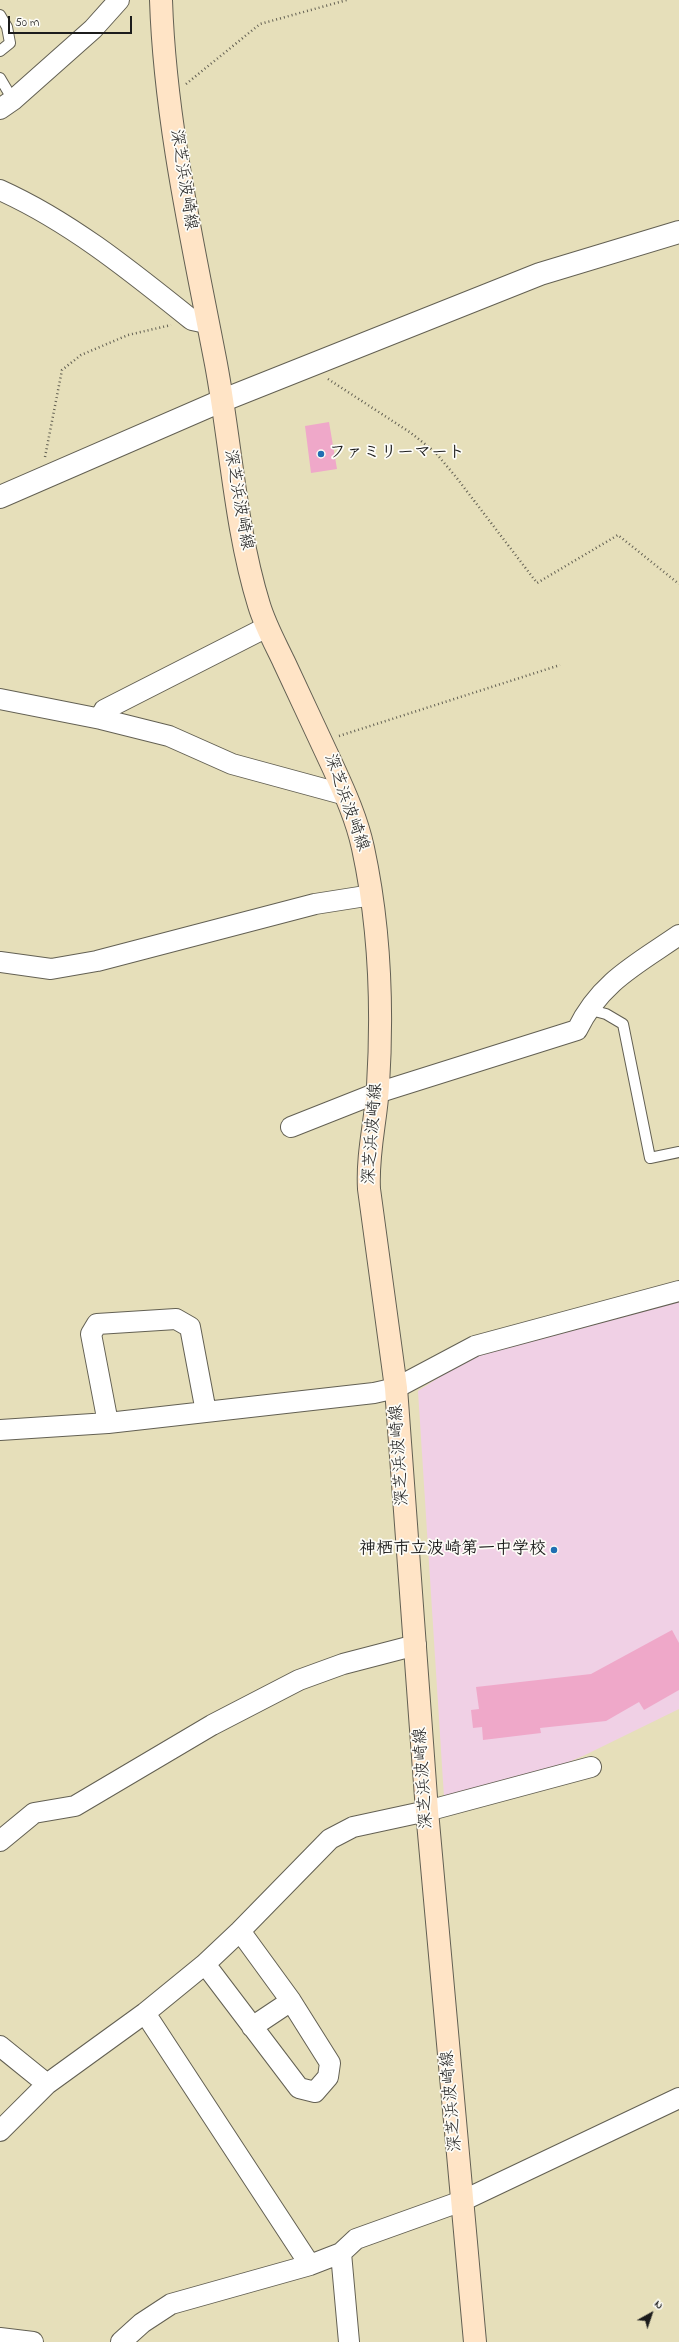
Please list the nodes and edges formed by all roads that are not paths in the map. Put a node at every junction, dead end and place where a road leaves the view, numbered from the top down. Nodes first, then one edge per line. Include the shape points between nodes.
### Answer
1 (119, 0) edge
2 (161, 0) edge
3 (0, 15) edge
4 (0, 51) edge
5 (0, 78) edge
6 (7, 104) edge
7 (0, 190) edge
8 (679, 232) edge
9 (199, 321) junction
10 (221, 401) junction
11 (0, 497) edge
12 (267, 627) junction
13 (0, 699) edge
14 (101, 719) junction
15 (346, 795) junction
16 (372, 894) junction
17 (679, 935) edge
18 (0, 962) edge
19 (587, 1009) junction
20 (378, 1093) junction
21 (291, 1127) dead end
22 (679, 1152) edge
23 (679, 1291) edge
24 (396, 1388) junction
25 (206, 1412) junction
26 (108, 1423) junction
27 (0, 1430) edge
28 (416, 1645) junction
29 (591, 1767) dead end
30 (427, 1811) junction
31 (0, 1840) edge
32 (240, 1931) junction
33 (205, 1964) junction
34 (291, 2002) junction
35 (145, 2013) junction
36 (252, 2027) junction
37 (0, 2046) edge
38 (47, 2084) junction
39 (679, 2098) edge
40 (0, 2131) edge
41 (462, 2201) junction
42 (340, 2253) junction
43 (310, 2264) junction
44 (0, 2338) edge
45 (34, 2342) edge
46 (121, 2342) edge
47 (349, 2342) edge
48 (475, 2342) edge

1 - 6 street via 93,29
2 - 9 main road, 深芝浜波崎線 via 168,90
3 - 4 lane via 7,27 10,43
5 - 6 lane
7 - 9 street via 22,199 109,254
8 - 10 street via 540,274
9 - 10 main road, 深芝浜波崎線 via 216,365
10 - 11 street
10 - 12 main road, 深芝浜波崎線 via 250,570
12 - 14 street via 104,710
12 - 15 main road, 深芝浜波崎線
13 - 14 street
14 - 15 street via 169,736 232,764
15 - 16 main road, 深芝浜波崎線 via 362,842
16 - 18 street via 315,904 97,961 51,969
16 - 20 main road, 深芝浜波崎線 via 381,997
17 - 19 street via 613,980
19 - 20 street via 577,1030
19 - 22 lane via 606,1014 623,1024 650,1158
20 - 21 street
20 - 24 main road, 深芝浜波崎線 via 368,1167 369,1189
23 - 24 street via 475,1346
24 - 25 street via 359,1396
24 - 28 main road, 深芝浜波崎線
25 - 26 street
25 - 26 street via 190,1327 176,1319 97,1324 91,1334
26 - 27 street
28 - 30 main road, 深芝浜波崎線
28 - 31 street via 343,1664 299,1680 212,1725 75,1806 34,1814
29 - 30 street
30 - 32 street via 353,1827 330,1839
30 - 41 main road, 深芝浜波崎線
32 - 33 street
32 - 34 street
33 - 35 street
33 - 36 street
34 - 36 street
34 - 36 street via 330,2063 328,2077 315,2092 299,2088
35 - 38 street
35 - 43 street
37 - 38 street
38 - 40 street
39 - 41 street
41 - 42 street via 356,2239
41 - 48 main road, 深芝浜波崎線
42 - 43 street
42 - 47 street
43 - 46 street via 171,2304 142,2323
44 - 45 street

